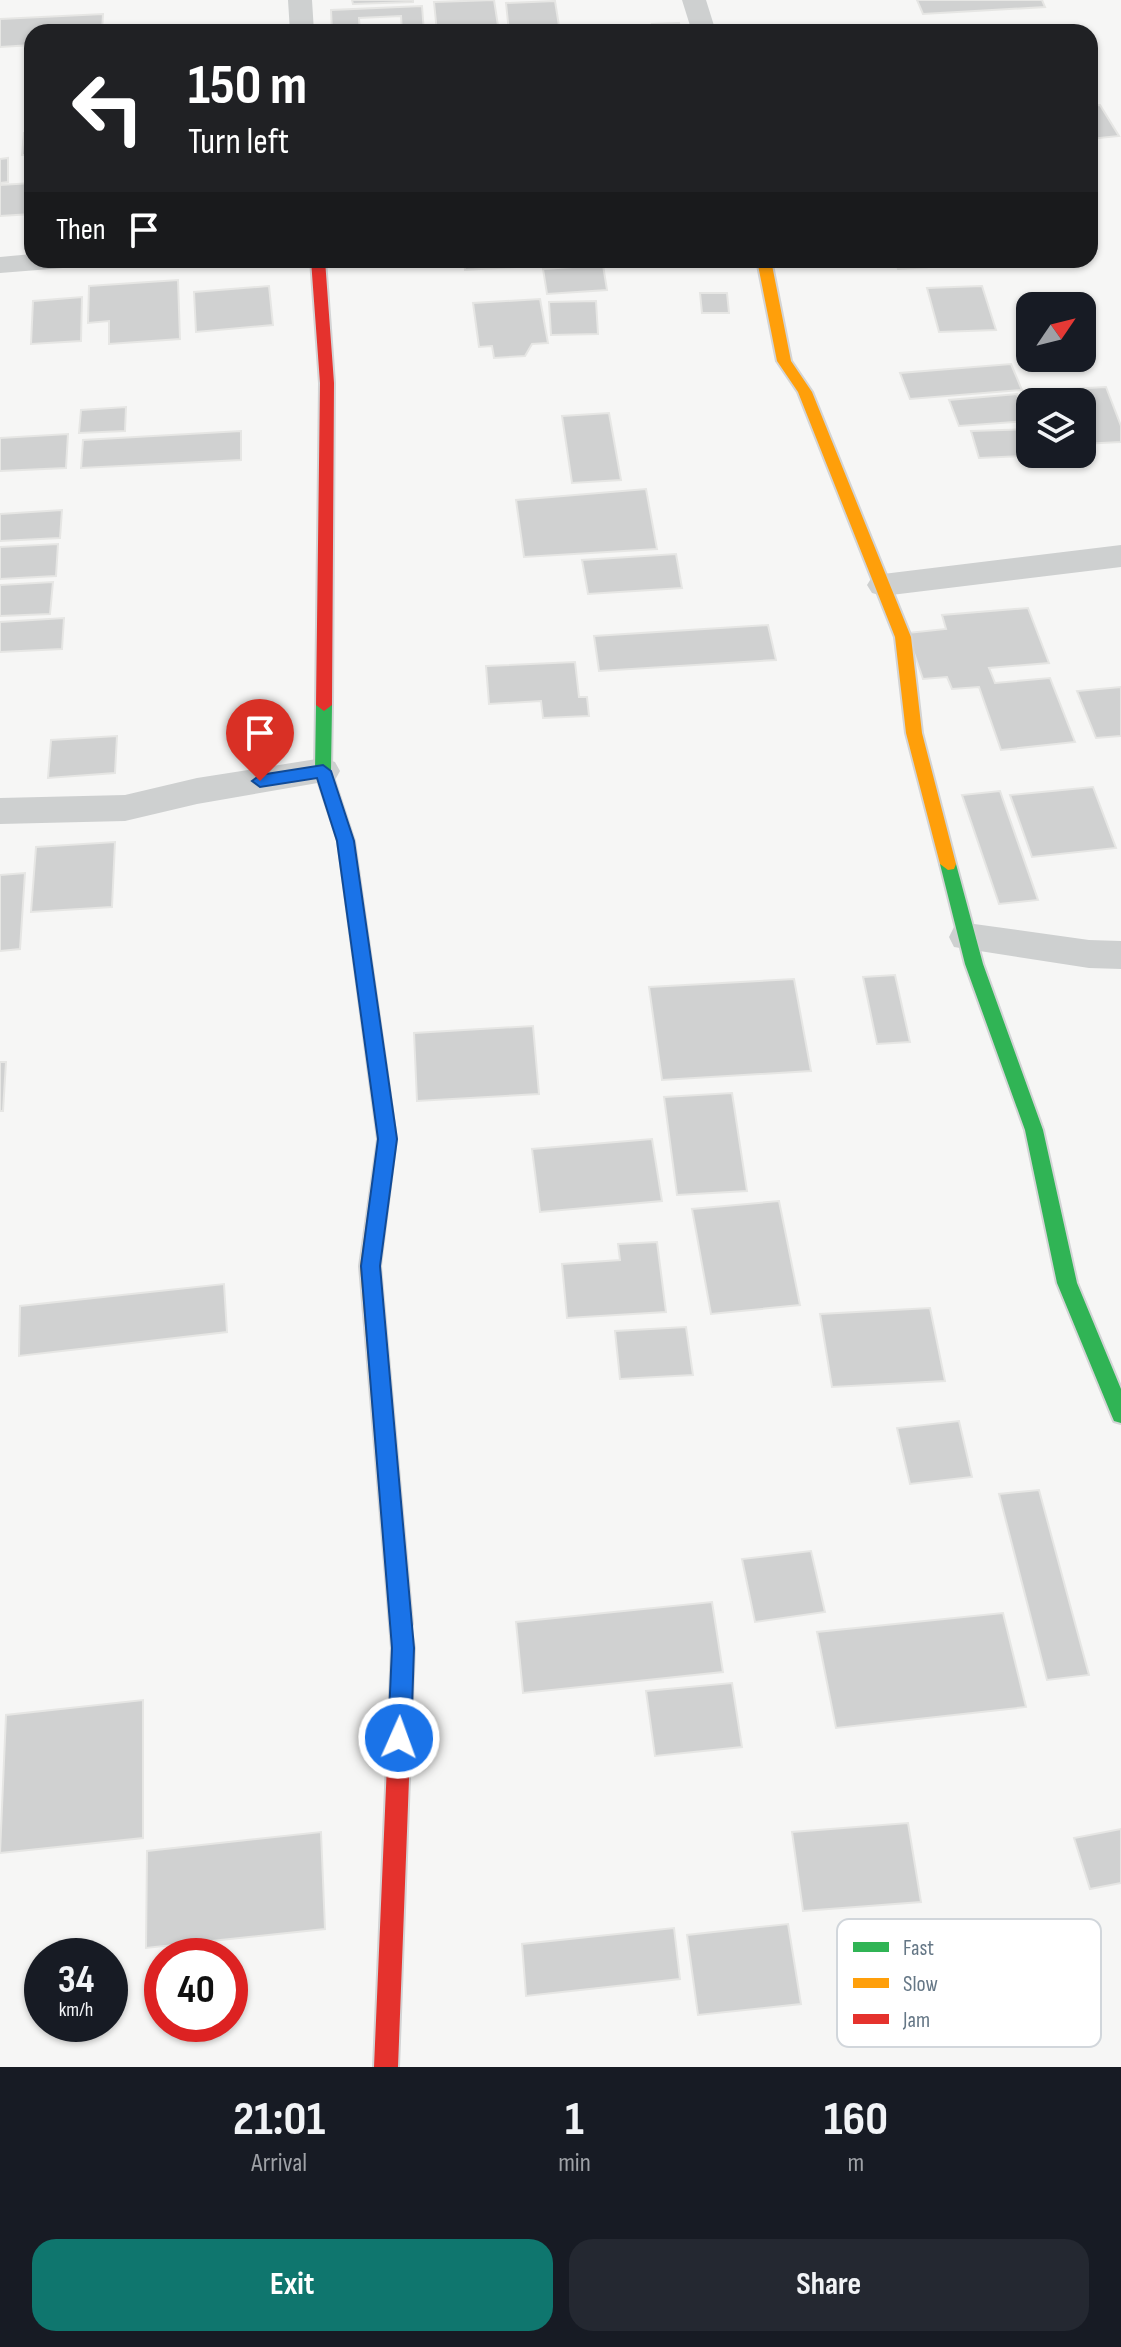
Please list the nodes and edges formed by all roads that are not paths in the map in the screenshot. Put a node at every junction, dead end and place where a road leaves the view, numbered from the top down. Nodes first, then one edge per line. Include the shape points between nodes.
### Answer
1 (300, 0) edge
2 (694, 0) edge
3 (302, 24) edge
4 (702, 24) edge
5 (24, 263) edge
6 (0, 265) edge
7 (319, 268) edge
8 (766, 268) edge
9 (1121, 556) edge
10 (883, 585) junction
11 (323, 771) junction
12 (0, 811) edge
13 (967, 937) junction
14 (1121, 955) edge
15 (1121, 1414) edge
16 (386, 2067) edge

1 - 3 street
2 - 4 street
5 - 6 street
7 - 11 street via 327,383
8 - 10 street via 784,361 805,392
9 - 10 street
10 - 13 street via 903,637 914,733
11 - 12 street via 125,808
11 - 16 street via 346,841 387,1139 370,1266 403,1648
13 - 14 street
13 - 15 street via 1034,1130 1067,1283

